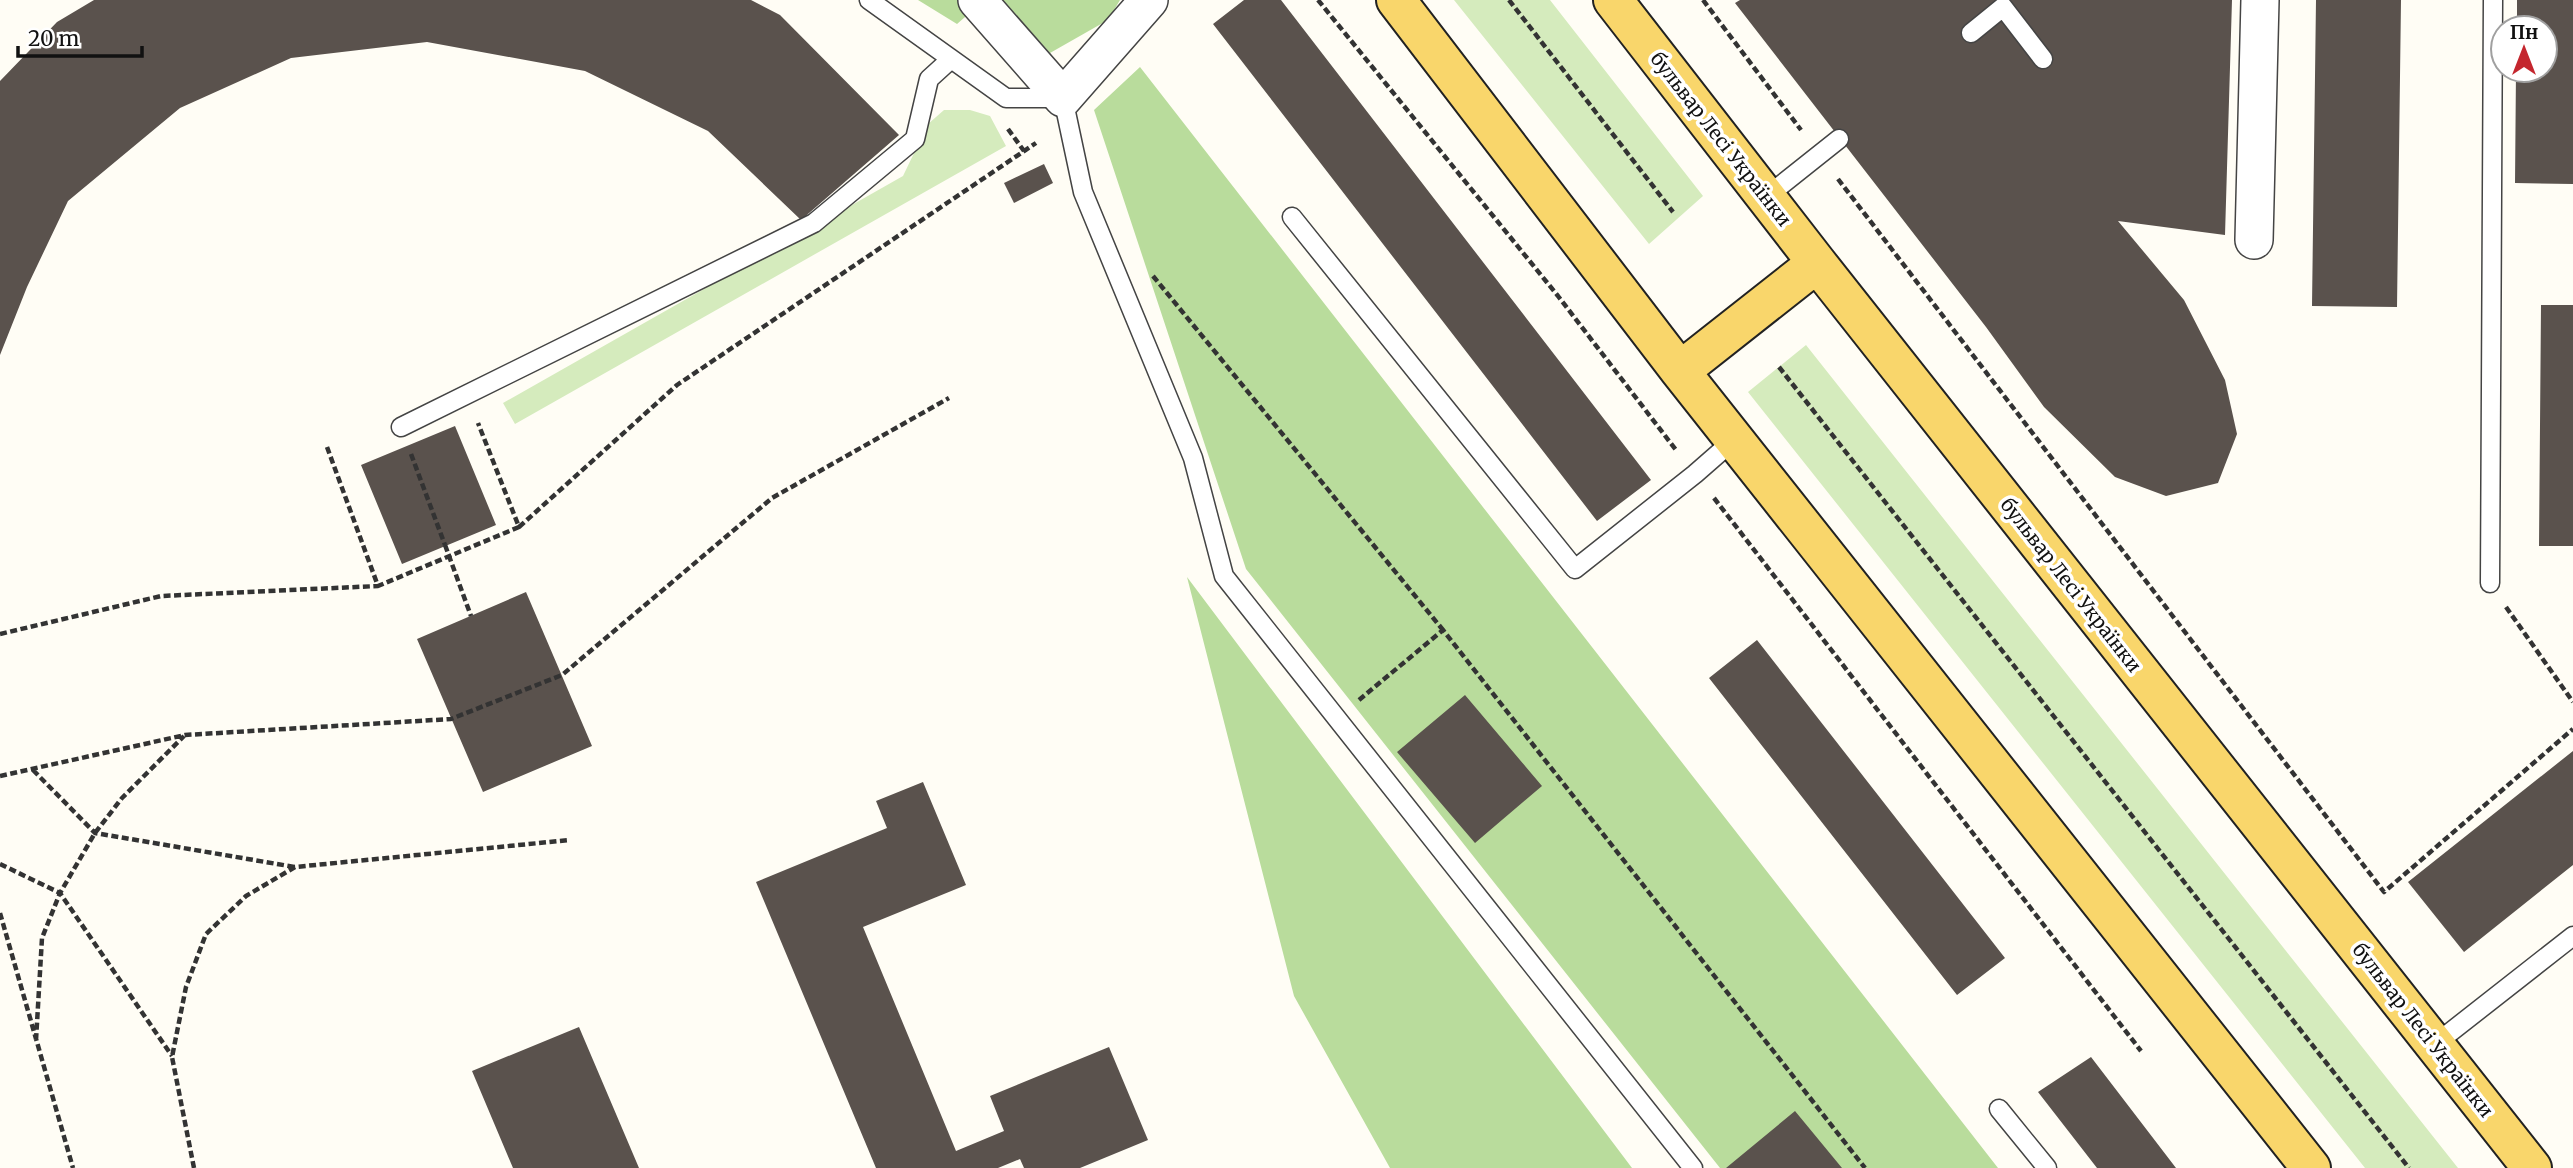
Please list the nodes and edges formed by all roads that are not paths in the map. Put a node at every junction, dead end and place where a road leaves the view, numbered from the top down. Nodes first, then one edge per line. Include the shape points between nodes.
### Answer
1 (869, 0) edge
2 (977, 0) edge
3 (1149, 0) edge
4 (1396, 0) edge
5 (1614, 0) edge
6 (2260, 0) edge
7 (2493, 0) edge
8 (1971, 33) dead end
9 (951, 59) junction
10 (2043, 60) dead end
11 (1063, 98) junction
12 (1839, 139) dead end
13 (1766, 197) junction
14 (1292, 217) dead end
15 (2254, 240) dead end
16 (1817, 263) junction
17 (1681, 371) junction
18 (401, 427) road end
19 (1735, 439) junction
20 (2490, 583) road end
21 (2573, 936) edge
22 (2434, 1045) junction
23 (1999, 1109) dead end
24 (1693, 1168) edge
25 (2047, 1168) edge
26 (2311, 1168) edge
27 (2532, 1168) edge

1 - 9 lane
2 - 11 street
3 - 11 street
4 - 17 main road
5 - 13 main road, бульвар Лесі Українки
6 - 15 street
7 - 20 lane
8 - 10 lane via 2003,7
9 - 11 lane via 1006,98
9 - 18 lane via 929,79 915,139 814,223
11 - 24 lane via 1083,192 1192,458 1224,576
12 - 13 lane
13 - 16 main road, бульвар Лесі Українки
14 - 19 lane via 1575,569
16 - 17 main road
16 - 22 main road, бульвар Лесі Українки
17 - 19 main road
19 - 26 main road
21 - 22 lane
22 - 27 main road, бульвар Лесі Українки
23 - 25 lane

